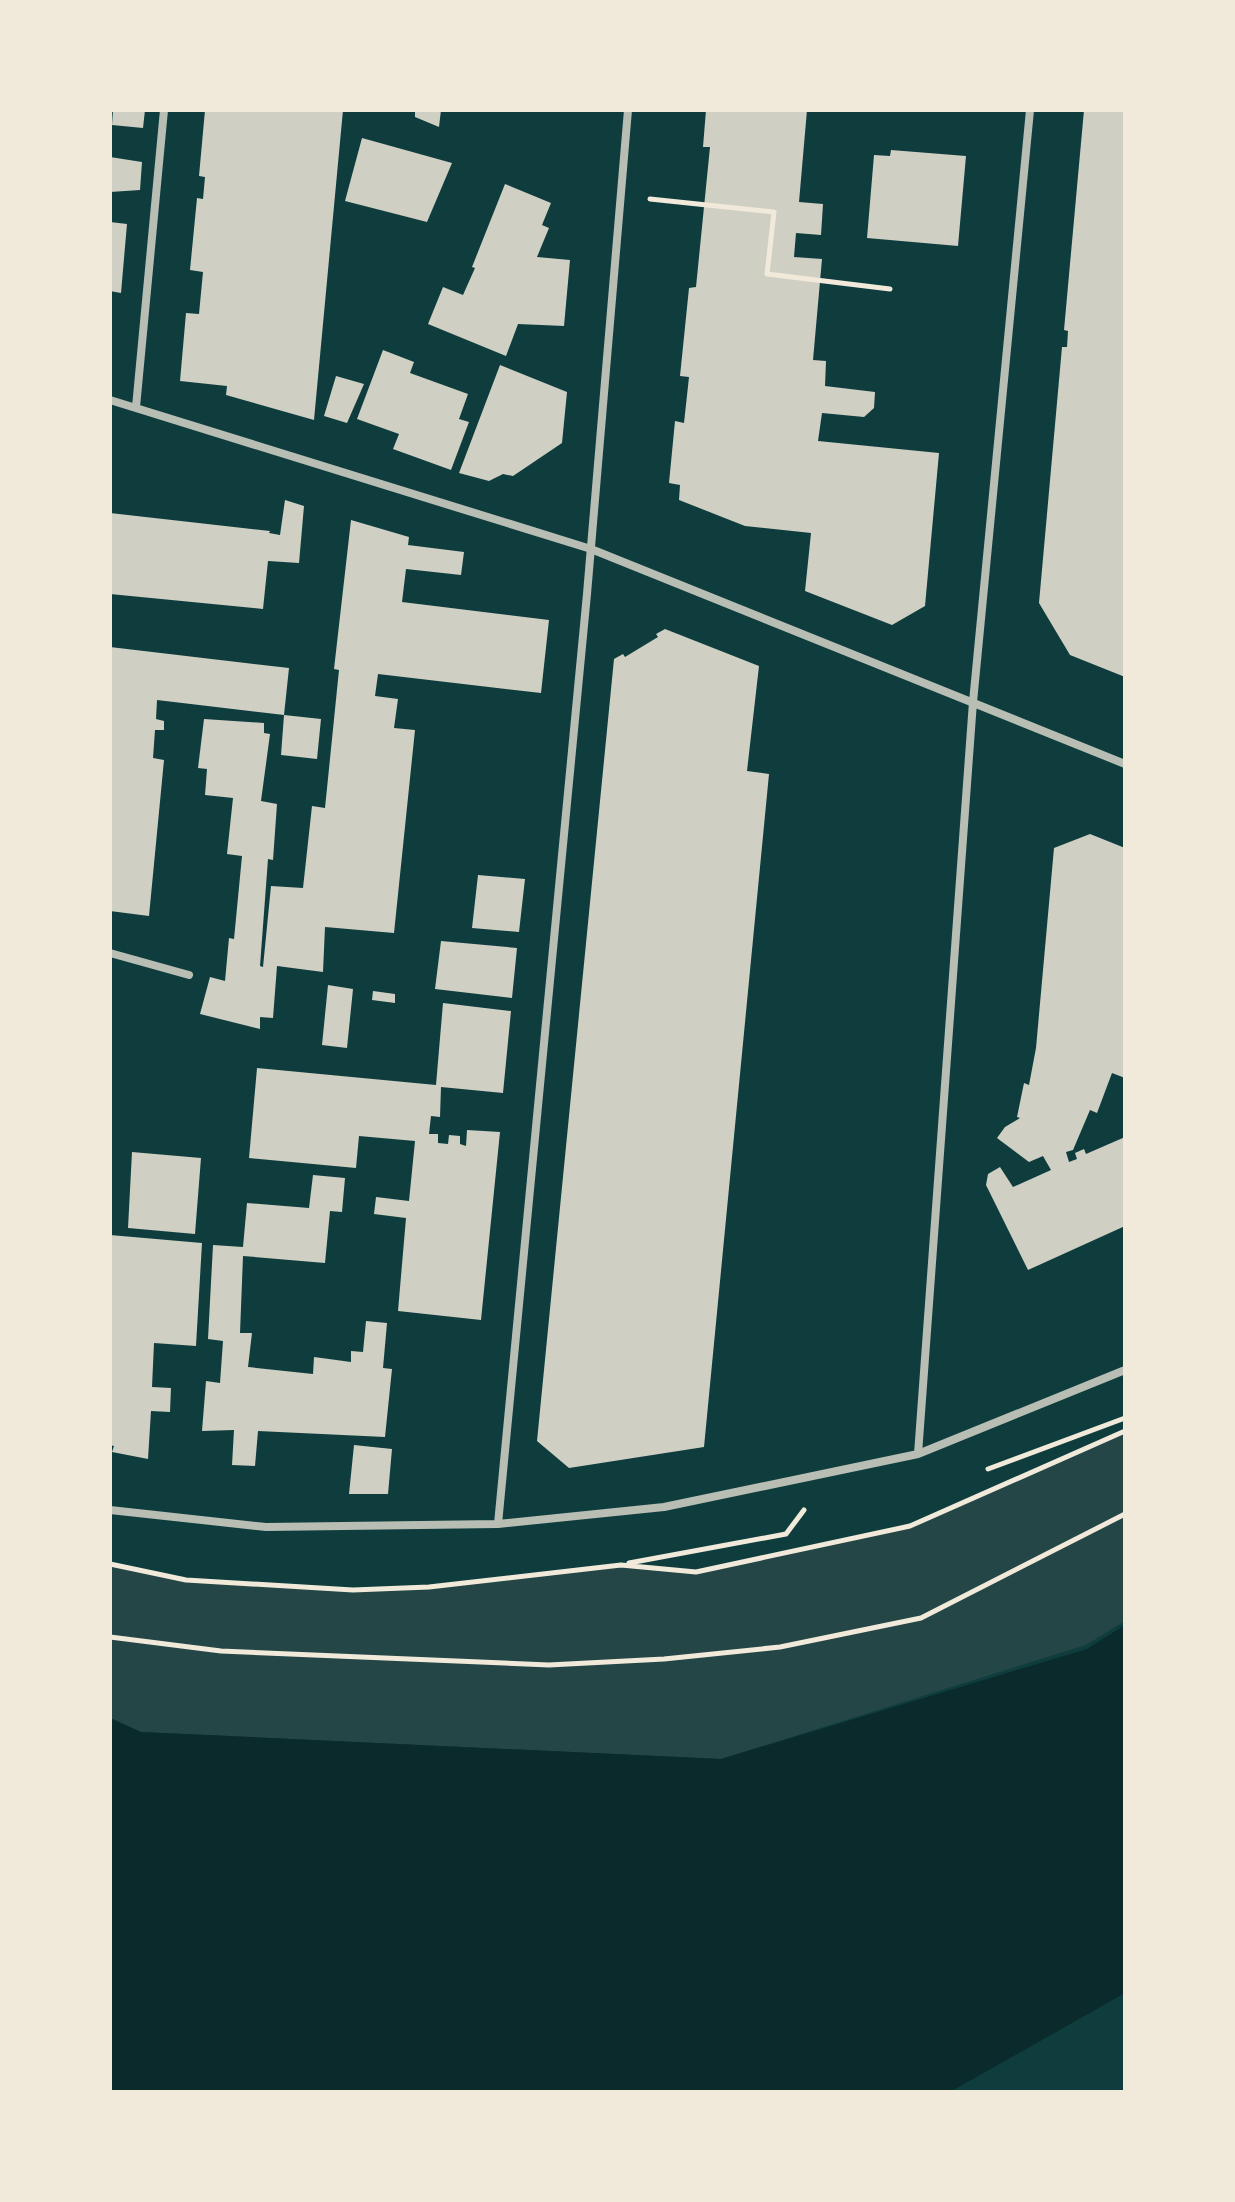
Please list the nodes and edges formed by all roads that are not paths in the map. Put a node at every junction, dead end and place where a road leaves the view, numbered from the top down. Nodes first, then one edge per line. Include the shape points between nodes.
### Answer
1 (164, 110) edge
2 (628, 110) edge
3 (1030, 110) edge
4 (110, 400) edge
5 (136, 407) junction
6 (591, 549) junction
7 (973, 702) junction
8 (1125, 764) edge
9 (110, 953) edge
10 (189, 975) dead end
11 (1125, 1370) edge
12 (918, 1454) junction
13 (110, 1510) edge
14 (498, 1524) junction

1 - 5 street
2 - 6 street
3 - 7 street
4 - 5 street
5 - 6 street
6 - 7 street
6 - 14 street
7 - 8 street
7 - 12 street
9 - 10 street
11 - 12 street
12 - 14 street via 664,1507
13 - 14 street via 266,1527

